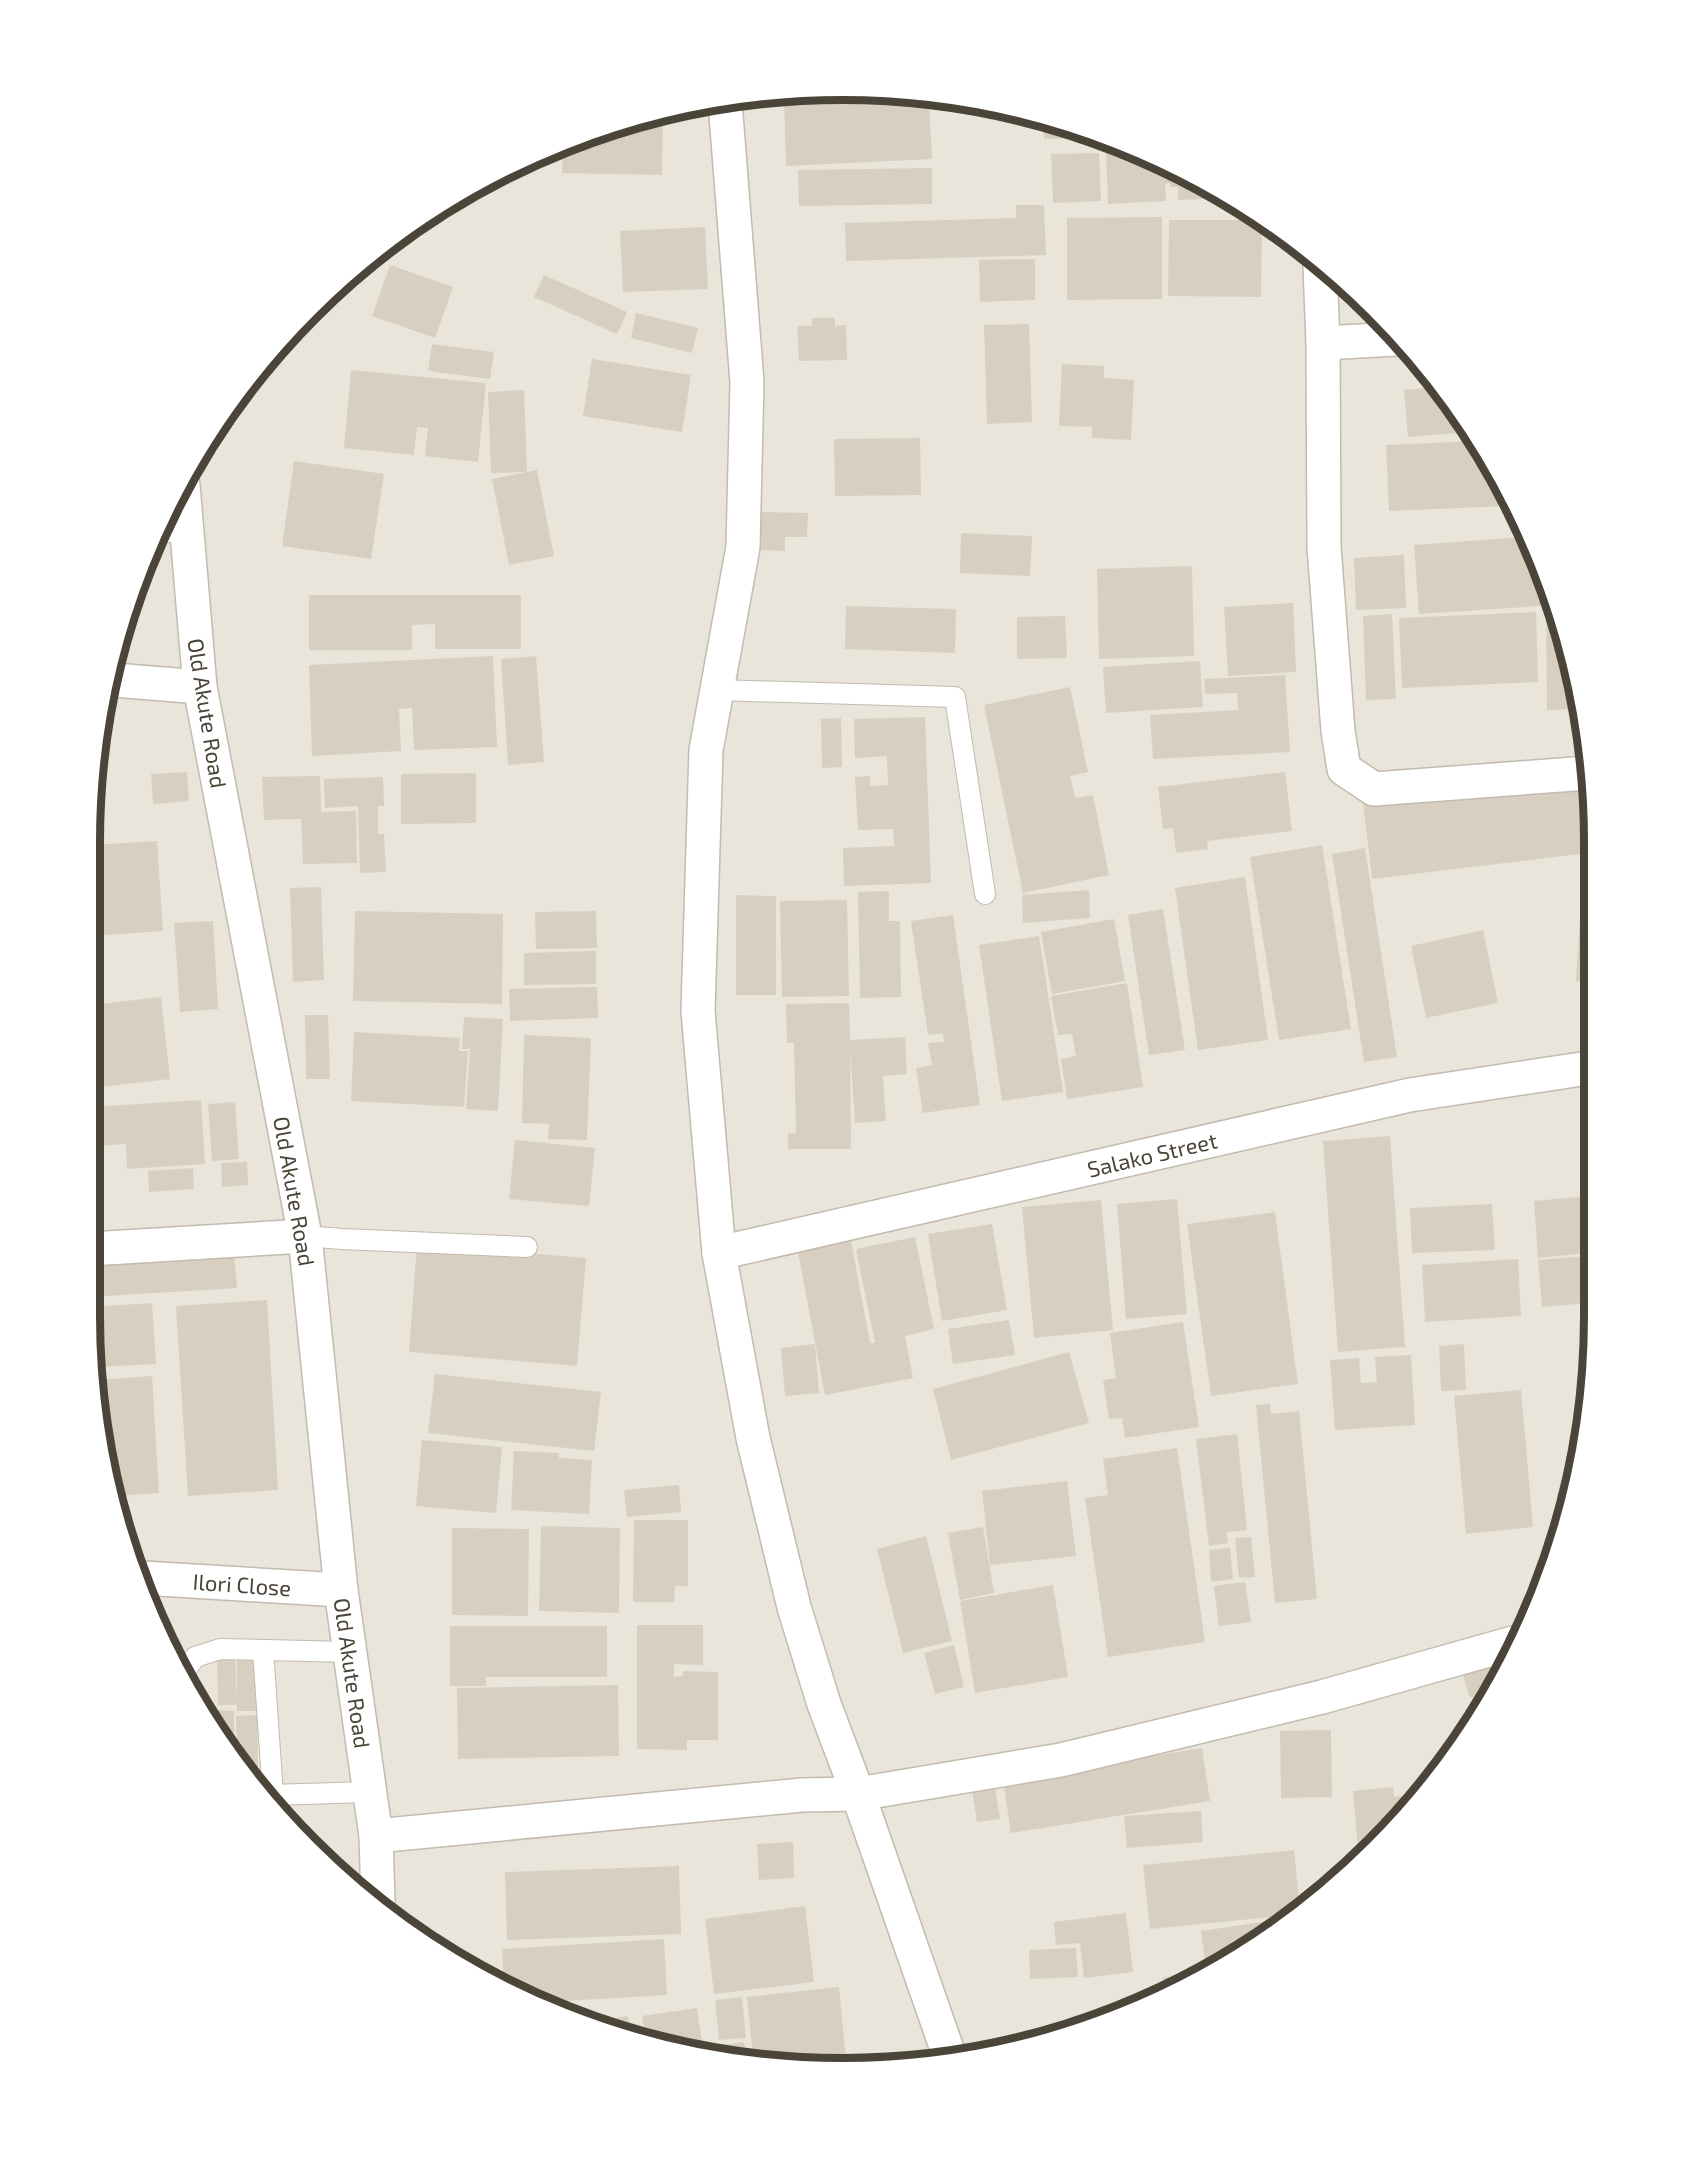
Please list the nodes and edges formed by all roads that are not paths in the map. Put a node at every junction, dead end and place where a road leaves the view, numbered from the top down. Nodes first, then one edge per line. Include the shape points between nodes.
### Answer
1 (726, 110) edge
2 (1320, 276) edge
3 (1386, 340) edge
4 (1323, 343) junction
5 (172, 532) edge
6 (119, 680) edge
7 (200, 687) junction
8 (717, 690) junction
9 (1580, 774) edge
10 (985, 894) dead end
11 (1584, 1069) edge
12 (305, 1236) junction
13 (527, 1247) dead end
14 (100, 1248) edge
15 (719, 1252) junction
16 (149, 1578) edge
17 (341, 1590) junction
18 (1507, 1645) edge
19 (263, 1650) junction
20 (350, 1652) junction
21 (189, 1667) edge
22 (271, 1788) edge
23 (369, 1792) junction
24 (858, 1794) junction
25 (276, 1795) edge
26 (376, 1836) junction
27 (378, 1894) edge
28 (948, 2050) edge

1 - 8 street via 747,382 743,547
2 - 4 street
3 - 4 street
4 - 9 street via 1324,547 1344,769 1374,789
5 - 7 street, Old Akute Road
6 - 7 street
7 - 12 street, Old Akute Road
8 - 10 lane via 955,698
8 - 15 street via 706,750 698,1011
11 - 15 street, Salako Street via 1410,1095
12 - 13 lane
12 - 14 street
12 - 17 street, Old Akute Road
15 - 24 street via 753,1438 794,1607 824,1704
16 - 17 street, Ilori Close
17 - 20 street, Old Akute Road
18 - 24 street via 1322,1697 1061,1760
19 - 20 lane
19 - 21 lane via 220,1649 195,1657
19 - 22 lane
20 - 23 street, Old Akute Road
23 - 25 lane
23 - 26 street, Old Akute Road
24 - 26 street via 802,1795
24 - 28 street
26 - 27 street, Old Akute Road

